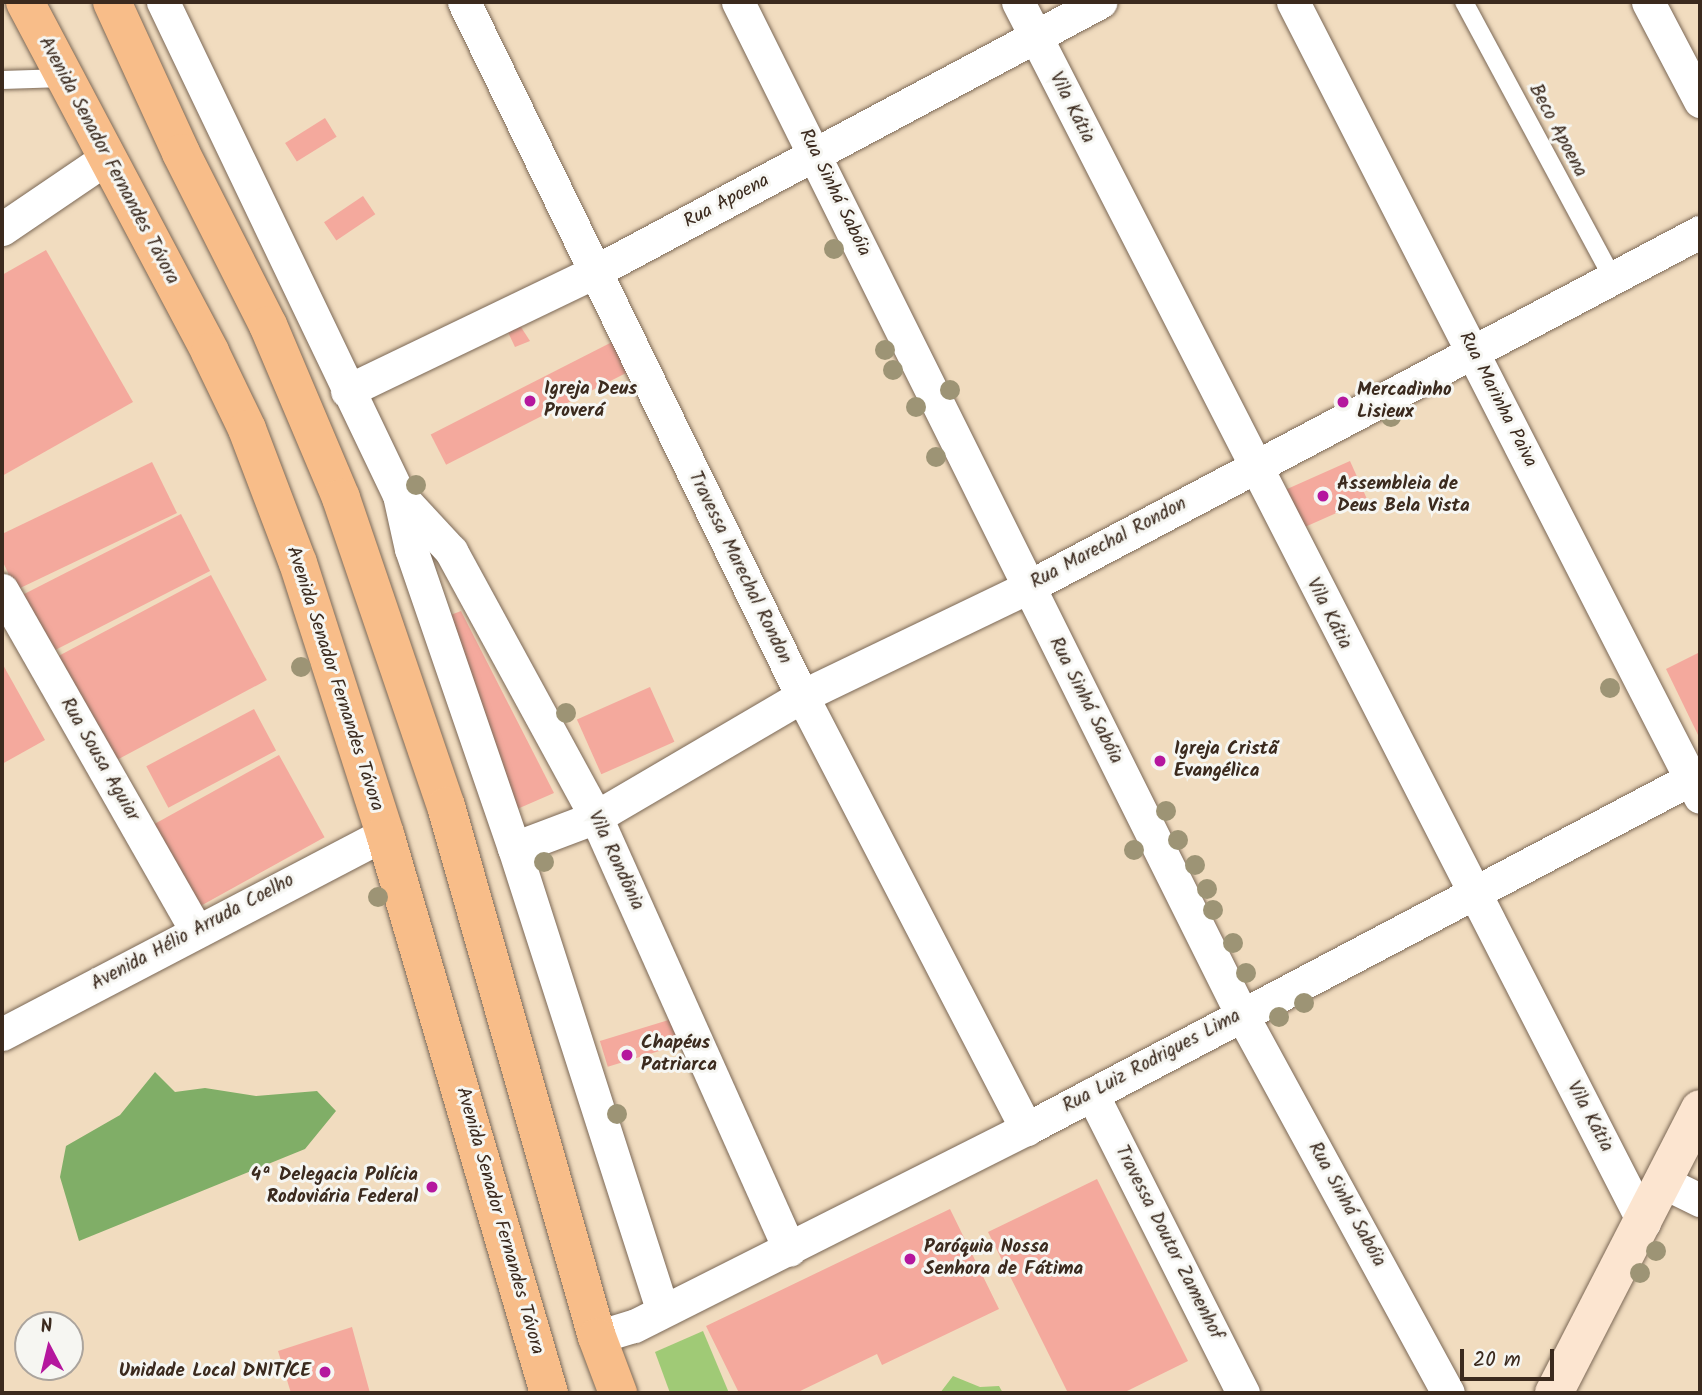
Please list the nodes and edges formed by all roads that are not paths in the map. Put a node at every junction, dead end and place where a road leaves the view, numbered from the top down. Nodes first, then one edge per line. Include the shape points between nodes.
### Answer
1 (25, 2) edge
2 (112, 2) edge
3 (163, 2) edge
4 (464, 2) edge
5 (738, 2) edge
6 (1018, 2) edge
7 (1100, 2) edge
8 (1293, 2) edge
9 (1464, 2) edge
10 (1648, 2) edge
11 (1035, 36) junction
12 (64, 78) junction
13 (2, 80) edge
14 (1700, 101) edge
15 (816, 155) junction
16 (105, 159) junction
17 (2, 229) edge
18 (1700, 232) edge
19 (594, 272) junction
20 (1613, 279) junction
21 (1473, 354) junction
22 (347, 391) junction
23 (1253, 467) junction
24 (399, 495) junction
25 (1028, 587) junction
26 (2, 590) edge
27 (802, 696) junction
28 (1697, 784) edge
29 (596, 817) junction
30 (385, 834) junction
31 (514, 848) junction
32 (1473, 895) junction
33 (196, 930) junction
34 (1242, 1015) junction
35 (2, 1034) edge
36 (1092, 1094) junction
37 (1700, 1109) edge
38 (1026, 1129) junction
39 (1665, 1182) junction
40 (1700, 1200) edge
41 (1644, 1223) junction
42 (790, 1250) junction
43 (662, 1310) junction
44 (597, 1337) junction
45 (549, 1393) edge
46 (618, 1393) edge
47 (1243, 1393) edge
48 (1448, 1393) edge
49 (1554, 1393) edge

1 - 12 main road, Avenida Senador Fernandes Távora
2 - 44 main road via 268,326 341,498 446,806
3 - 22 street
4 - 19 street, Travessa Marechal Rondon
5 - 15 street, Rua Sinhá Sabóia
6 - 11 street, Vila Kátia
7 - 11 street, Rua Apoena
8 - 21 street, Rua Marinha Paiva
9 - 20 lane, Beco Apoena
10 - 14 street
11 - 15 street, Rua Apoena
11 - 23 street, Vila Kátia
12 - 13 lane
12 - 16 main road, Avenida Senador Fernandes Távora
15 - 19 street, Rua Apoena
15 - 25 street, Rua Sinhá Sabóia
16 - 17 street
16 - 30 main road, Avenida Senador Fernandes Távora via 247,429 336,672
18 - 20 street, Rua Marechal Rondon
19 - 22 street, Rua Apoena
19 - 27 street, Travessa Marechal Rondon
20 - 21 street, Rua Marechal Rondon
21 - 23 street, Rua Marechal Rondon
21 - 28 street, Rua Marinha Paiva
22 - 24 street
23 - 25 street, Rua Marechal Rondon
23 - 32 street, Vila Kátia
24 - 29 street, Vila Rondônia via 451,551
24 - 31 street via 411,549
25 - 27 street, Rua Marechal Rondon
25 - 34 street, Rua Sinhá Sabóia
26 - 33 street, Rua Sousa Aguiar
27 - 29 street, Rua Marechal Rondon
27 - 38 street, Travessa Marechal Rondon
28 - 32 street, Rua Luiz Rodrigues Lima
29 - 31 street, Rua Marechal Rondon
29 - 42 street, Vila Rondônia
30 - 33 street, Avenida Hélio Arruda Coelho
30 - 45 main road, Avenida Senador Fernandes Távora
31 - 43 street
32 - 34 street, Rua Luiz Rodrigues Lima
32 - 41 street, Vila Kátia
33 - 35 street, Avenida Hélio Arruda Coelho
34 - 36 street, Rua Luiz Rodrigues Lima
34 - 48 street, Rua Sinhá Sabóia
36 - 38 street, Rua Luiz Rodrigues Lima
36 - 47 street, Travessa Doutor Zamenhof
37 - 39 main road
38 - 42 street, Rua Luiz Rodrigues Lima
39 - 40 street
39 - 41 main road
41 - 49 main road
42 - 43 street, Rua Luiz Rodrigues Lima
43 - 44 street, Rua Luiz Rodrigues Lima
44 - 46 main road

